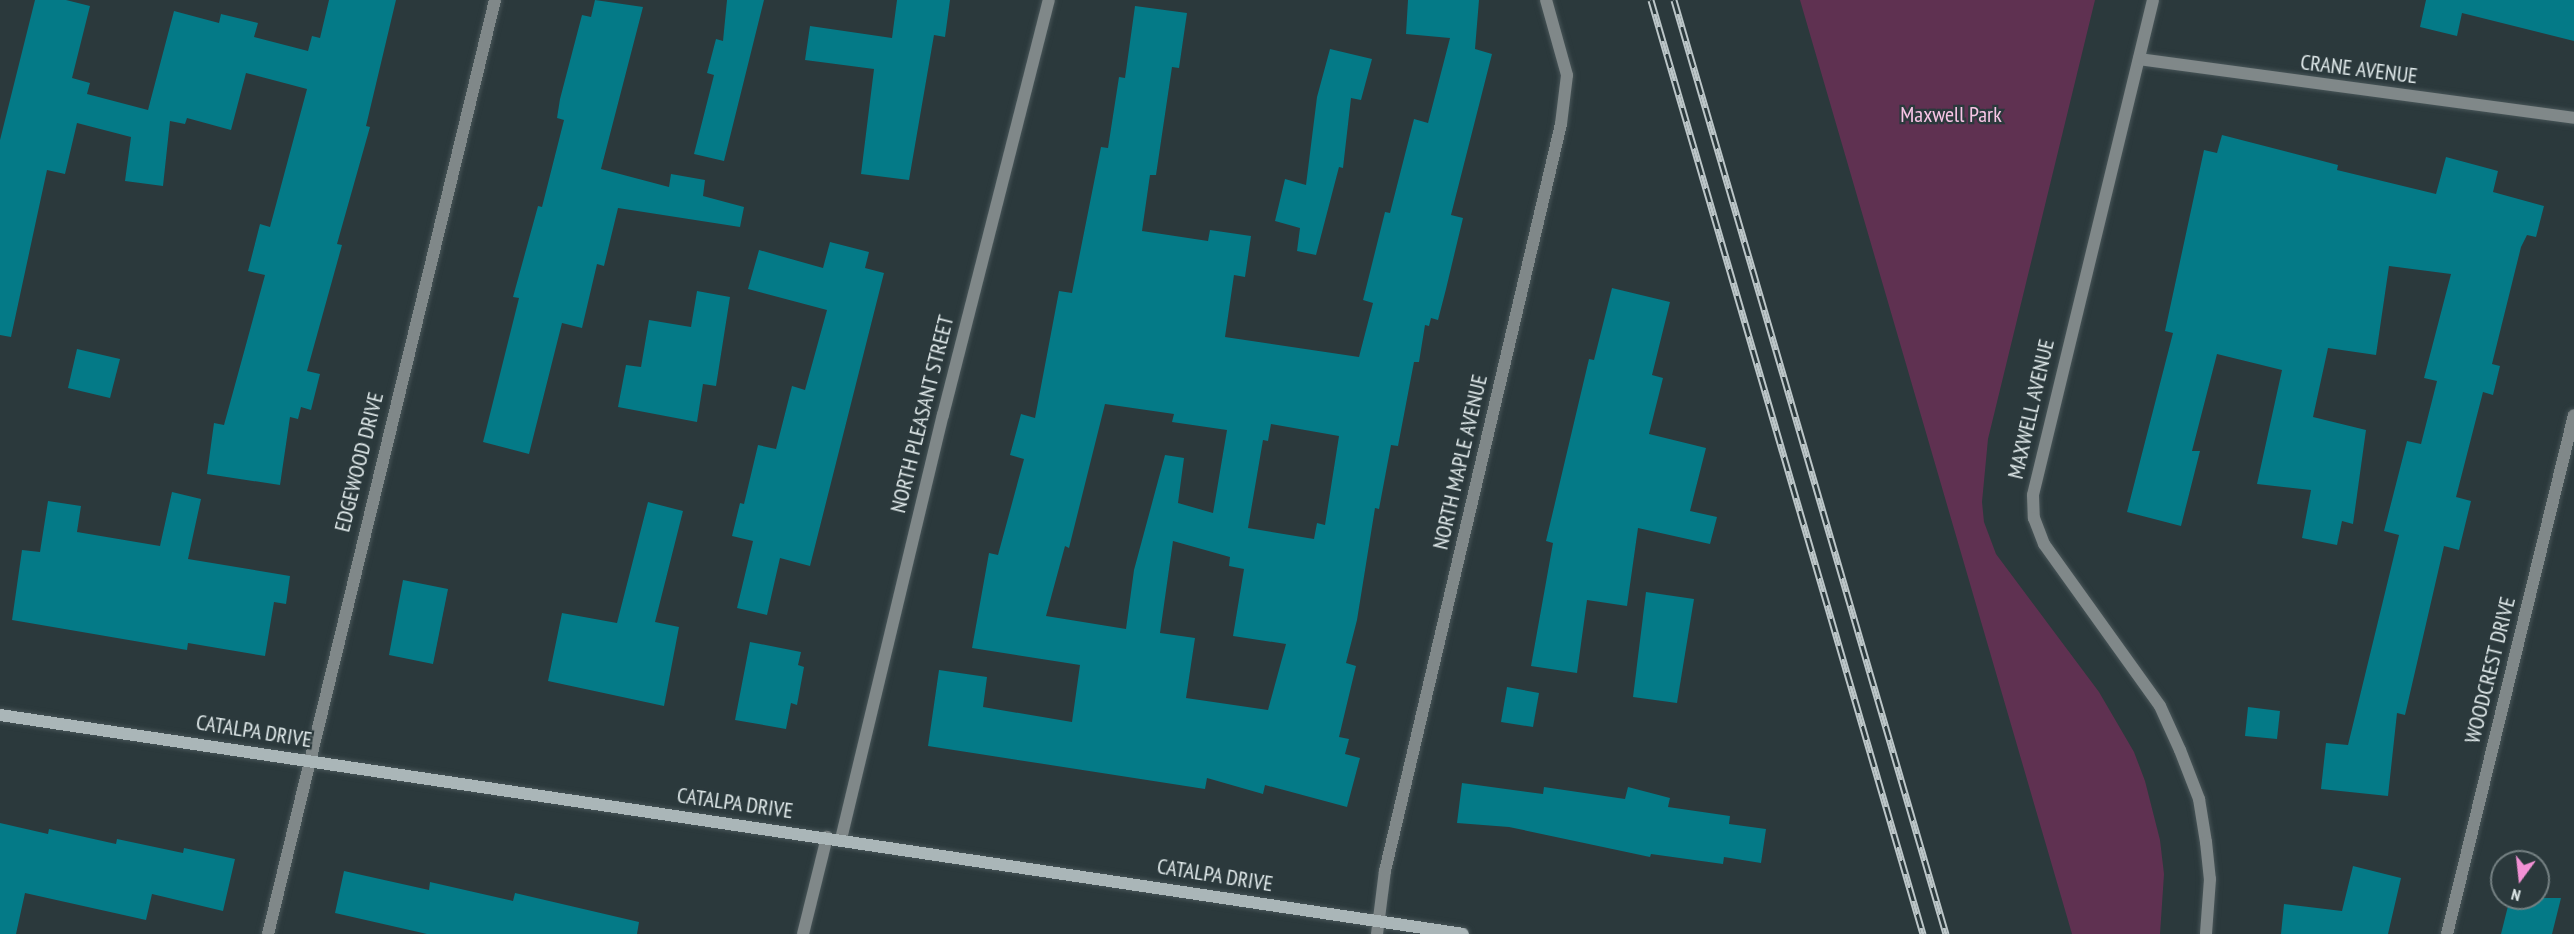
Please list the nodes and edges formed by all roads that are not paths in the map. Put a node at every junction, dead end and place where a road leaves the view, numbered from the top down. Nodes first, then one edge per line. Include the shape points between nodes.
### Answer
1 (495, 0) edge
2 (1049, 0) edge
3 (1546, 0) edge
4 (2153, 0) edge
5 (2139, 59) junction
6 (2574, 118) edge
7 (2574, 415) edge
8 (0, 715) edge
9 (309, 761) junction
10 (827, 837) junction
11 (841, 839) junction
12 (1378, 928) edge
13 (268, 934) edge
14 (803, 934) edge
15 (1463, 934) edge
16 (2206, 934) edge
17 (2447, 934) edge

1 - 9 street, EDGEWOOD DRIVE
2 - 11 street, NORTH PLEASANT STREET via 943,415
3 - 12 street, NORTH MAPLE AVENUE via 1567,75 1562,123 1385,871
4 - 5 street, MAXWELL AVENUE
5 - 6 street, CRANE AVENUE
5 - 16 street, MAXWELL AVENUE via 2037,462 2034,518 2044,544 2160,706 2180,750 2199,799 2206,842 2210,879
7 - 17 street, WOODCREST DRIVE
8 - 9 street, CATALPA DRIVE
9 - 10 street, CATALPA DRIVE
9 - 13 street, EDGEWOOD DRIVE
10 - 11 street, CATALPA DRIVE
10 - 14 street
11 - 12 street, CATALPA DRIVE
12 - 15 street, CATALPA DRIVE

